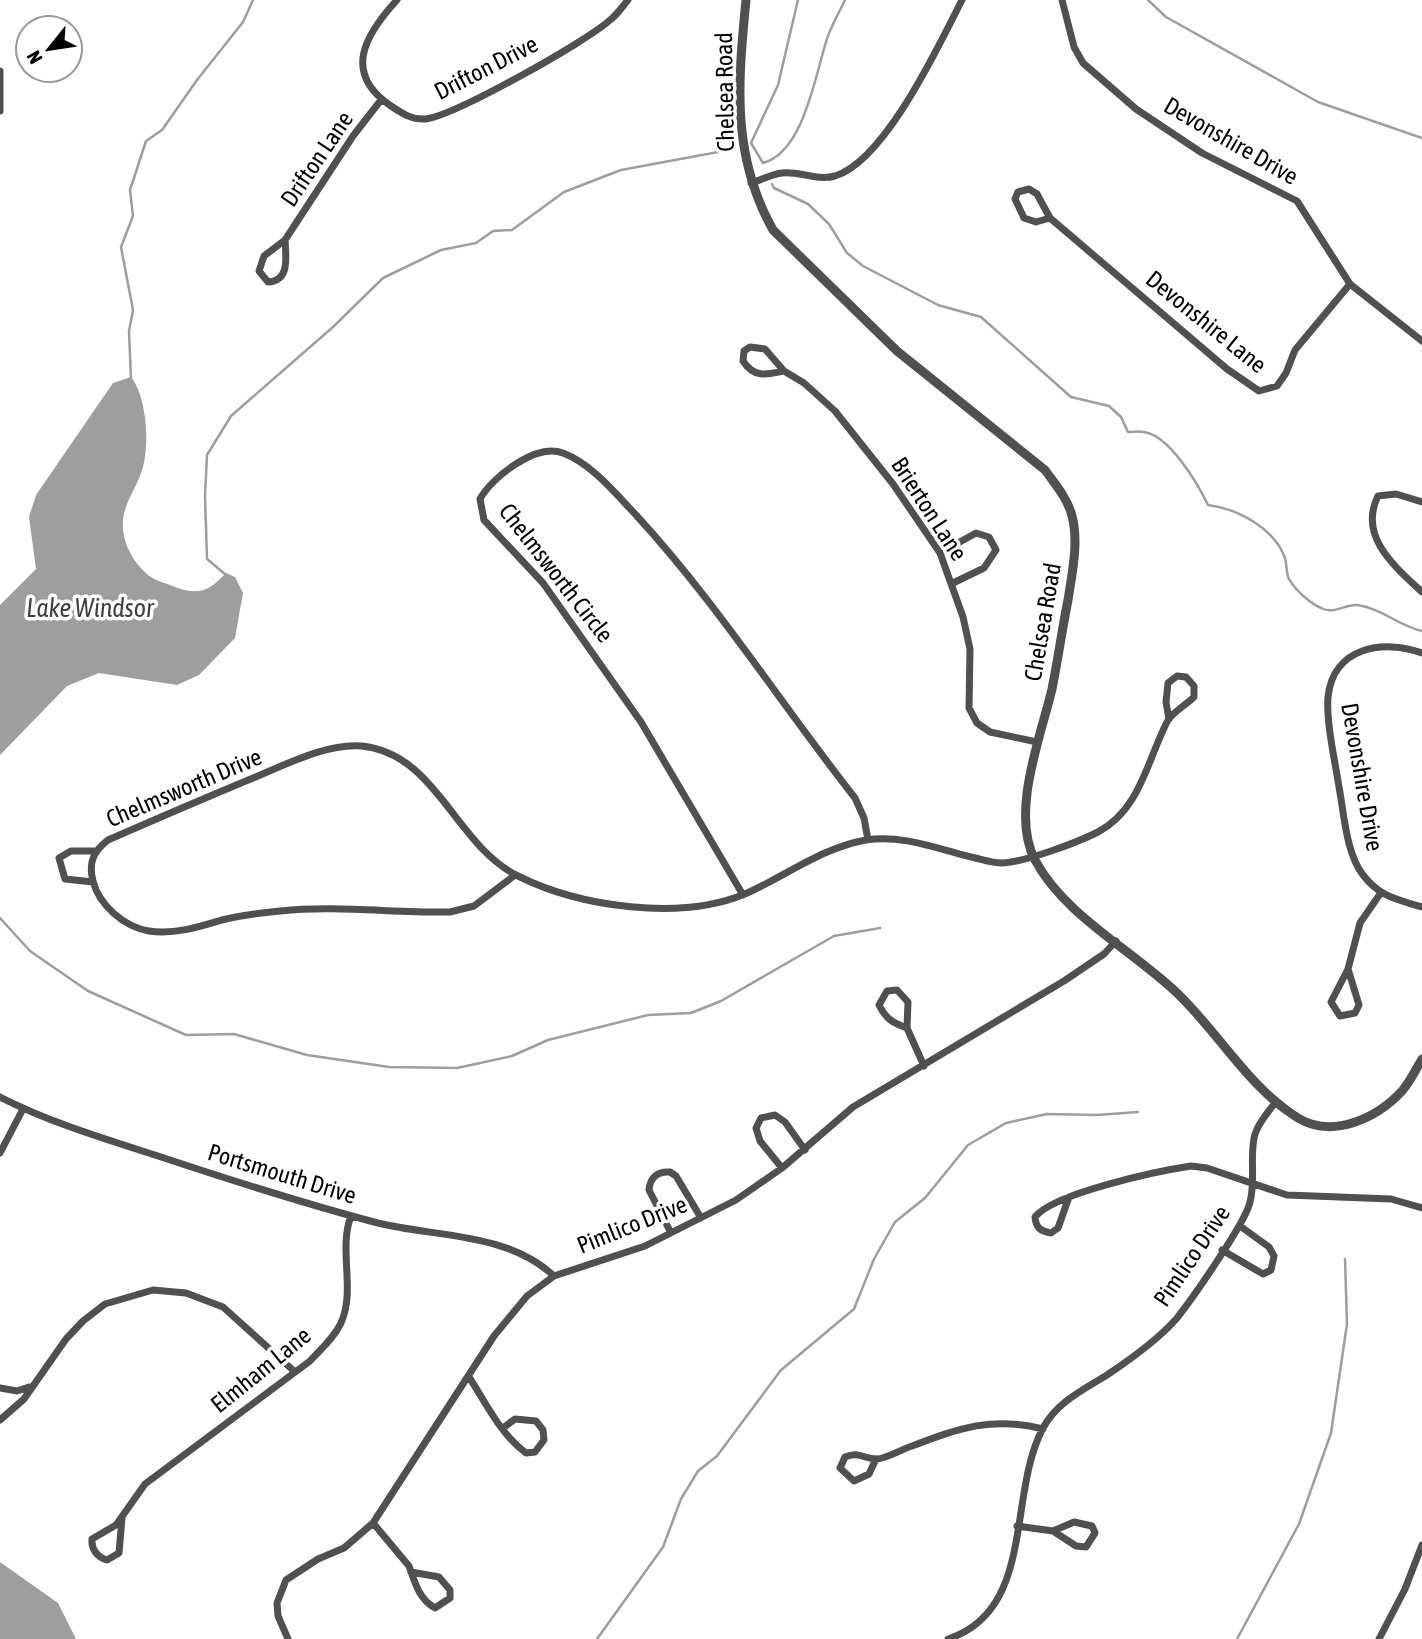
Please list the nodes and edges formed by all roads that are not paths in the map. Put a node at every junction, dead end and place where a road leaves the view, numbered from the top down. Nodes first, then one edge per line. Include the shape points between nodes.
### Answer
1 (397, 0) edge
2 (628, 0) edge
3 (746, 0) edge
4 (962, 0) edge
5 (1062, 0) edge
6 (0, 71) edge
7 (382, 100) junction
8 (0, 111) edge
9 (751, 183) junction
10 (1050, 218) junction
11 (285, 240) junction
12 (1350, 284) junction
13 (1422, 341) edge
14 (783, 371) junction
15 (1422, 502) edge
16 (940, 553) junction
17 (953, 583) junction
18 (1422, 592) edge
19 (1422, 653) edge
20 (1168, 719) junction
21 (1037, 742) junction
22 (868, 840) junction
23 (94, 851) junction
24 (1034, 858) junction
25 (515, 875) junction
26 (93, 882) junction
27 (1380, 894) junction
28 (743, 895) junction
29 (1422, 907) edge
30 (1116, 941) junction
31 (1348, 969) junction
32 (907, 1028) junction
33 (1422, 1059) edge
34 (924, 1066) junction
35 (0, 1097) edge
36 (1275, 1102) junction
37 (23, 1109) junction
38 (805, 1150) junction
39 (0, 1153) edge
40 (782, 1168) junction
41 (1254, 1182) junction
42 (1069, 1197) junction
43 (1422, 1208) edge
44 (351, 1216) junction
45 (701, 1218) junction
46 (1240, 1226) junction
47 (671, 1233) junction
48 (1222, 1250) junction
49 (554, 1276) junction
50 (295, 1372) junction
51 (469, 1377) junction
52 (30, 1387) junction
53 (0, 1388) edge
54 (0, 1420) edge
55 (503, 1428) junction
56 (1043, 1429) junction
57 (876, 1459) junction
58 (122, 1518) junction
59 (373, 1523) junction
60 (1017, 1526) junction
61 (1053, 1531) junction
62 (1422, 1545) edge
63 (411, 1572) junction
64 (288, 1639) edge
65 (948, 1639) edge
66 (1379, 1639) edge

1 - 7 street, Drifton Drive via 365,44 364,75 370,90
2 - 7 street, Drifton Drive via 610,21 582,40 459,108 414,119
3 - 9 street, Chelsea Road via 740,110
4 - 9 street via 915,89 864,158 850,170 818,179 783,172
5 - 12 street, Devonshire Drive via 1083,63 1136,109 1202,153 1297,201
6 - 8 street
7 - 11 street, Drifton Lane
9 - 21 street, Chelsea Road via 767,218 788,246 897,351 1045,470 1061,493 1072,515 1072,574 1052,689
10 - 10 street, Devonshire Lane via 1037,194 1029,189 1018,192 1015,199 1024,218 1036,222
10 - 12 street, Devonshire Lane via 1259,391 1277,386 1295,350
11 - 11 street, Drifton Lane via 260,264 259,271 268,282 284,275
12 - 13 street, Devonshire Drive
14 - 14 street, Brierton Lane via 765,349 744,351 743,361 753,373 761,376
14 - 16 street, Brierton Lane via 835,411
15 - 18 street via 1396,494 1378,496 1371,510 1371,528 1400,571
16 - 17 street, Brierton Lane
16 - 17 street via 976,533 993,543 996,550 990,563
17 - 21 street, Brierton Lane via 970,649 969,708 977,723 990,732
19 - 27 street, Devonshire Drive via 1375,645 1351,654 1335,674 1328,697 1352,852 1360,872
20 - 20 street via 1195,697 1194,686 1186,677 1177,676 1168,683
20 - 24 street, Chelmsworth Drive via 1138,792 1121,814 1099,832
21 - 24 street, Chelsea Road via 1026,809
22 - 24 street, Chelmsworth Drive via 896,839 1000,863
22 - 28 street, Chelmsworth Drive via 814,857
22 - 28 street, Chelmsworth Circle via 855,798 699,590 616,494 561,452 539,454 501,472 480,499 484,520 543,583 592,648
23 - 25 street, Chelmsworth Drive via 108,840 298,760 359,746 407,762 474,841
23 - 26 street, Chelmsworth Drive
23 - 26 street via 59,858 65,879
24 - 30 street, Chelsea Road via 1084,918
25 - 26 street via 474,906 450,912 284,910 188,930 150,932 108,909
25 - 28 street, Chelmsworth Drive via 555,893 620,905 696,906
27 - 29 street
27 - 31 street via 1360,923
30 - 34 street, Pimlico Drive via 1064,981
30 - 36 street, Chelsea Road via 1182,998
31 - 31 street via 1331,1002 1339,1016 1348,1017 1359,1005
32 - 32 street via 908,1002 897,990 887,991 879,1006 883,1014
32 - 34 street
33 - 36 street, Chelsea Road via 1402,1091 1368,1116 1342,1127 1301,1120
34 - 38 street, Pimlico Drive via 853,1107
35 - 37 street, Portsmouth Drive
36 - 41 street, Pimlico Drive via 1255,1134
37 - 39 street
37 - 44 street, Portsmouth Drive via 271,1194
38 - 40 street, Pimlico Drive
38 - 40 street via 785,1122 775,1115 761,1118 756,1128 760,1141
40 - 45 street, Pimlico Drive
41 - 42 street via 1191,1166
41 - 43 street via 1287,1195 1391,1199
41 - 46 street, Pimlico Drive
42 - 42 street via 1035,1217 1042,1231 1051,1233 1058,1228
44 - 49 street, Portsmouth Drive via 514,1249
44 - 50 street, Elmham Lane via 345,1232 347,1287 341,1323 316,1355
45 - 47 street, Pimlico Drive
45 - 47 street via 676,1176 657,1174 649,1190
46 - 48 street, Pimlico Drive
46 - 48 street via 1269,1247 1274,1255 1271,1270 1263,1274 1253,1270
47 - 49 street, Pimlico Drive
48 - 56 street, Pimlico Drive via 1175,1320 1139,1352 1071,1396
49 - 51 street, Pimlico Drive via 527,1296 494,1336
50 - 52 street via 223,1307 186,1293 153,1290 105,1304 83,1321
50 - 58 street, Elmham Lane via 145,1485
51 - 55 street
51 - 59 street, Pimlico Drive
52 - 53 street via 16,1391
52 - 54 street via 18,1406
55 - 55 street via 526,1453 535,1452 544,1440 536,1421 516,1419
56 - 57 street via 991,1422
56 - 60 street, Pimlico Drive via 1025,1479
57 - 57 street via 853,1454 845,1457 840,1468 855,1481 869,1474
58 - 58 street, Elmham Lane via 92,1539 93,1549 102,1558 119,1553
59 - 63 street
59 - 64 street, Pimlico Drive via 344,1548 286,1580 277,1603
60 - 61 street
60 - 65 street, Pimlico Drive via 1012,1563 996,1604 974,1628
61 - 61 street via 1086,1547 1095,1533 1092,1526 1074,1522
62 - 66 street
63 - 63 street via 426,1603 435,1608 450,1598 450,1590 439,1577

